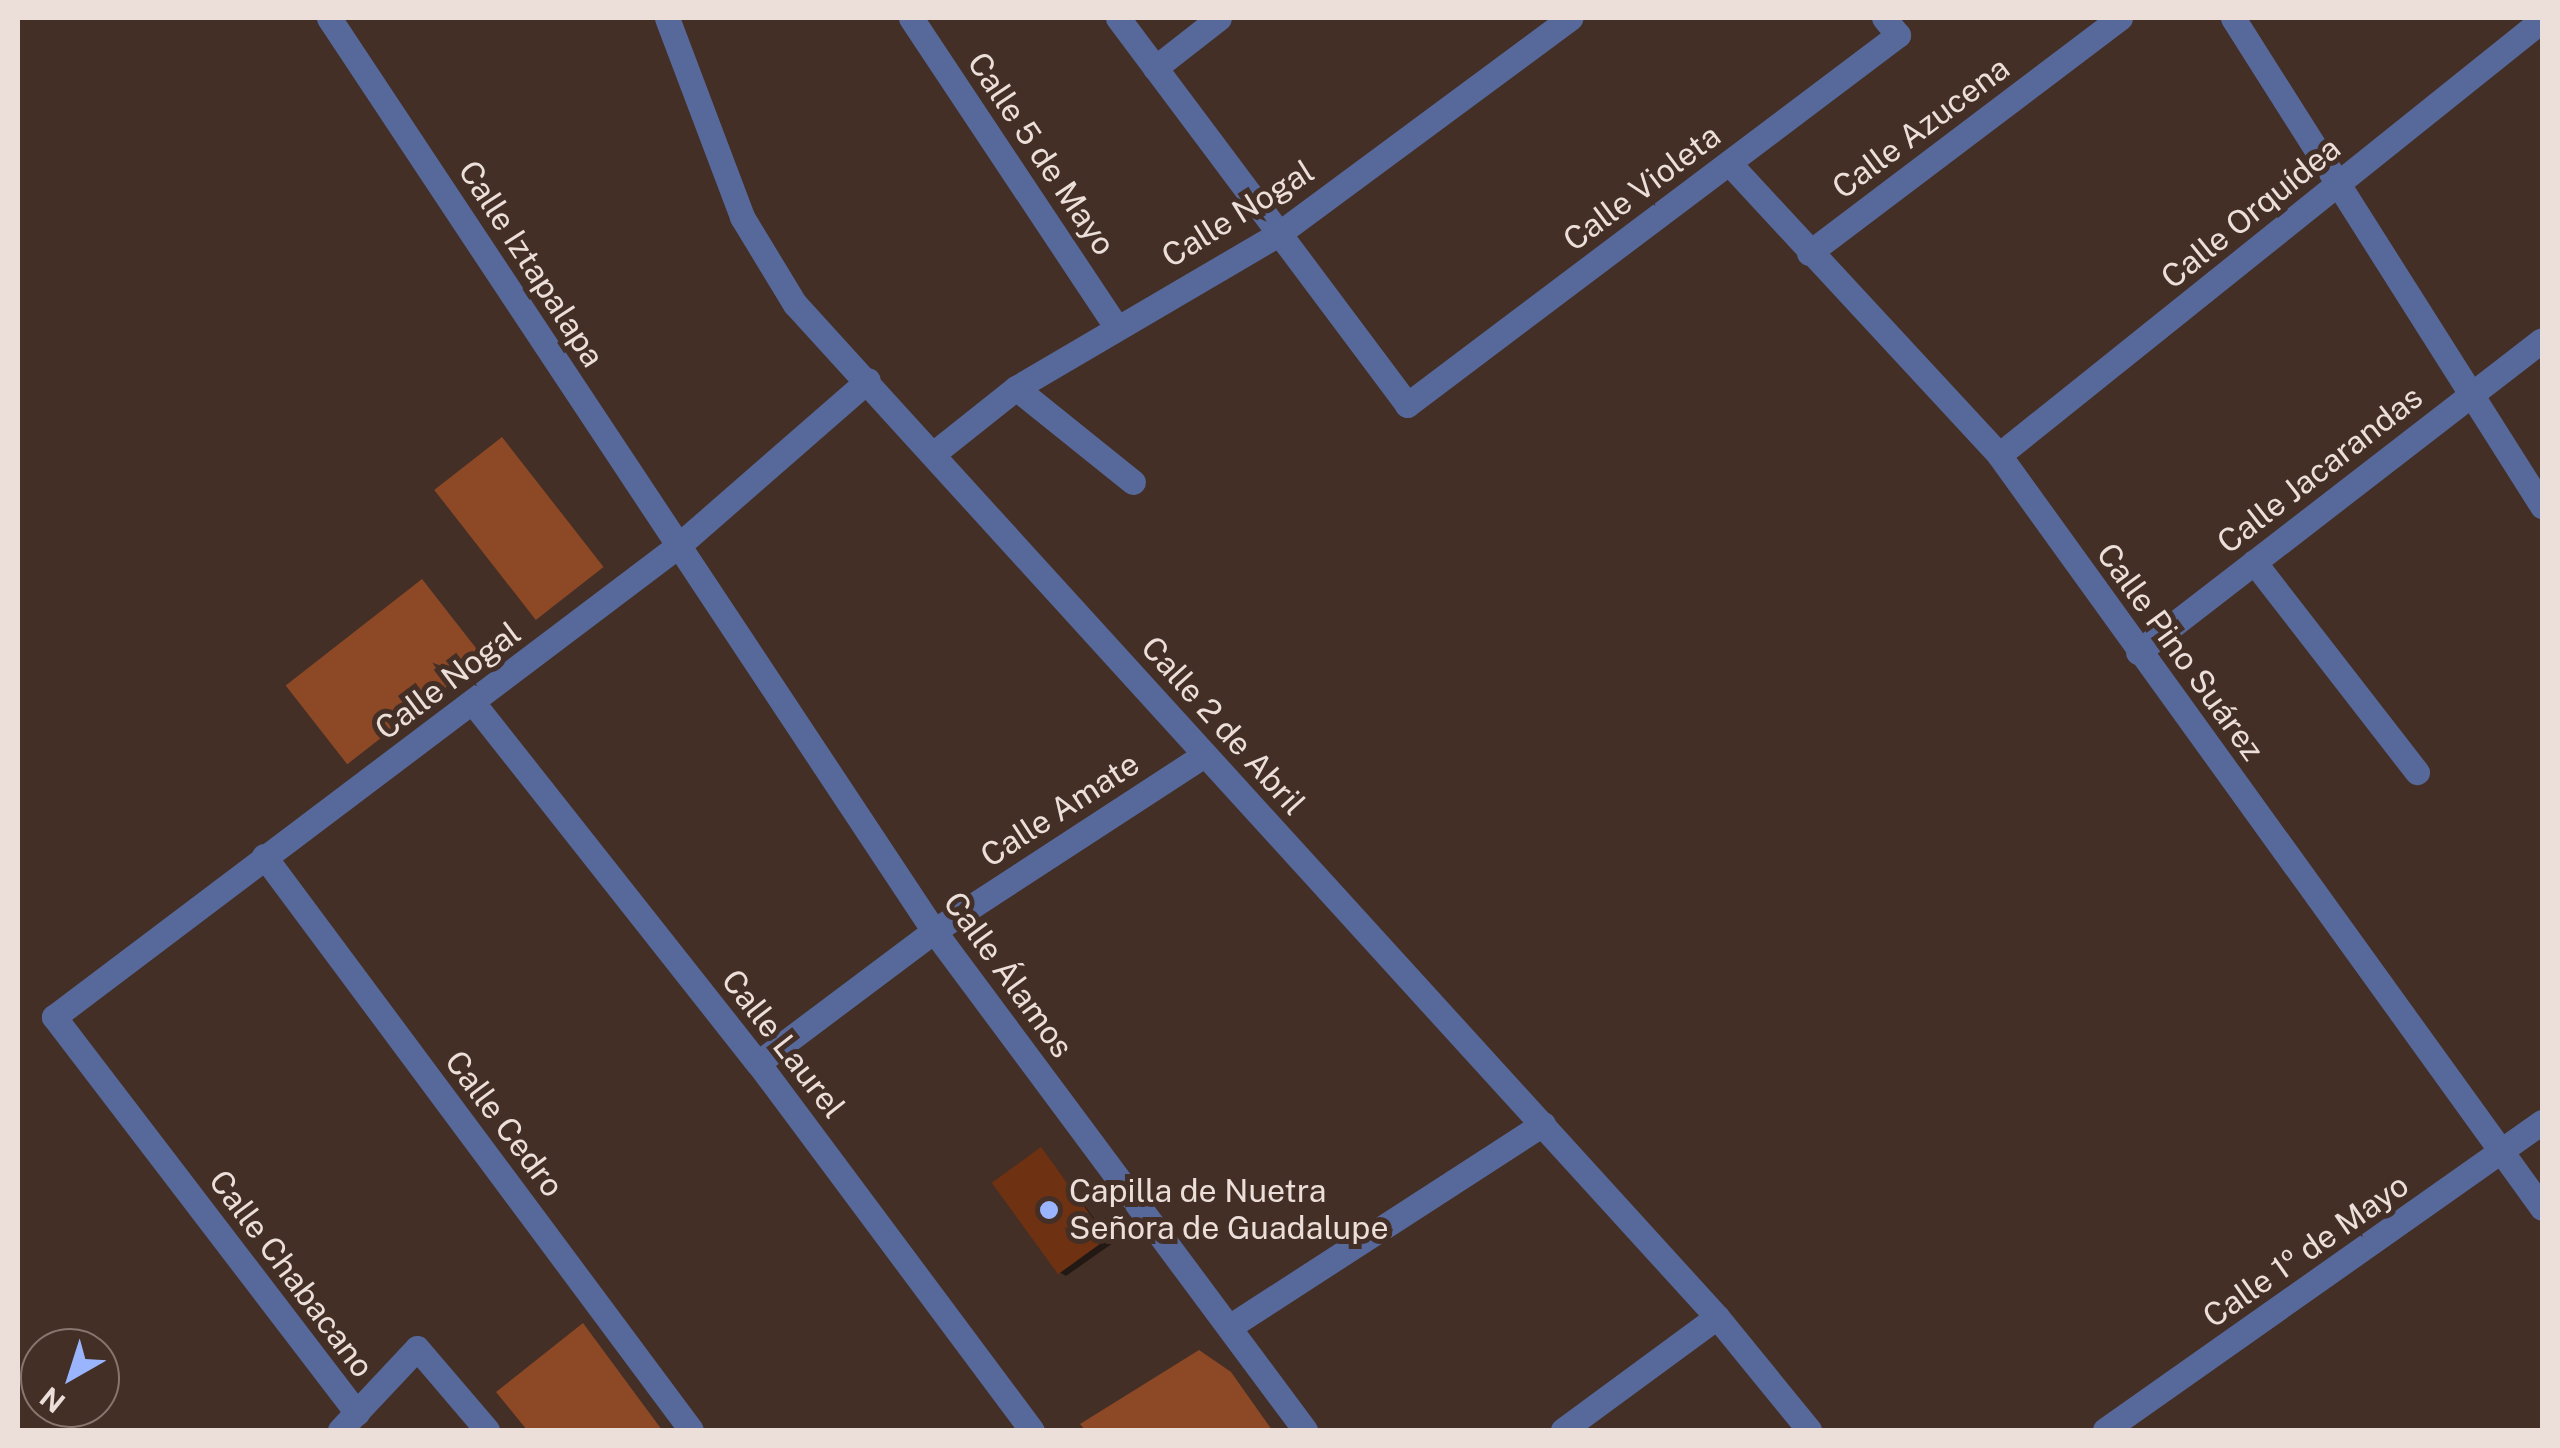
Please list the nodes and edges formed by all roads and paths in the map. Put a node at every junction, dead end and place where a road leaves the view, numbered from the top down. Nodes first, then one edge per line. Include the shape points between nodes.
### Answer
1 (329, 18) edge
2 (666, 18) edge
3 (911, 18) edge
4 (1118, 18) edge
5 (1219, 18) edge
6 (1570, 18) edge
7 (1884, 18) edge
8 (2120, 18) edge
9 (2233, 18) edge
10 (2542, 20) edge
11 (1155, 68) junction
12 (1729, 163) junction
13 (2341, 182) junction
14 (1277, 235) junction
15 (1808, 254) junction
16 (1116, 327) junction
17 (2542, 340) edge
18 (868, 380) junction
19 (1016, 388) junction
20 (2475, 392) junction
21 (933, 454) junction
22 (1999, 455) junction
23 (1133, 482) dead end
24 (2542, 506) edge
25 (678, 546) junction
26 (2254, 562) junction
27 (2138, 652) junction
28 (474, 704) junction
29 (1204, 754) junction
30 (2417, 772) dead end
31 (264, 856) junction
32 (934, 931) junction
33 (54, 1017) joint
34 (758, 1063) junction
35 (2542, 1122) edge
36 (1544, 1124) junction
37 (2502, 1153) junction
38 (2542, 1208) edge
39 (1717, 1317) junction
40 (1229, 1327) junction
41 (348, 1422) edge
42 (487, 1430) edge
43 (691, 1430) edge
44 (1032, 1430) edge
45 (1305, 1430) edge
46 (1563, 1430) edge
47 (1809, 1430) edge
48 (2105, 1430) edge

1 - 25 street, Calle Iztapalapa
2 - 18 street, Calle 2 de Abril via 742,217 795,304
3 - 16 street, Calle 5 de Mayo
4 - 11 street
5 - 11 street
6 - 14 street, Calle Nogal
7 - 12 street, Calle Violeta via 1898,35
8 - 15 street, Calle Azucena
9 - 13 street
10 - 13 street, Calle Orquídea
11 - 14 street
12 - 14 street, Calle Violeta via 1407,406
12 - 15 street, Calle Pino Suárez
13 - 20 street
13 - 22 street, Calle Orquídea
14 - 16 street, Calle Nogal
15 - 22 street, Calle Pino Suárez
16 - 19 street, Calle Nogal
17 - 20 street, Calle Jacarandas
18 - 21 street, Calle 2 de Abril
18 - 25 street, Calle Nogal
19 - 21 street, Calle Nogal
19 - 23 street
20 - 24 street
20 - 26 street, Calle Jacarandas
21 - 29 street, Calle 2 de Abril
22 - 27 street, Calle Pino Suárez
25 - 28 street, Calle Nogal
25 - 32 street, Calle Álamos
26 - 27 street, Calle Jacarandas
26 - 30 street
27 - 37 street, Calle Pino Suárez
28 - 31 street, Calle Nogal
28 - 34 street, Calle Laurel
29 - 32 street, Calle Amate
29 - 36 street, Calle 2 de Abril
31 - 33 street, Calle Nogal
31 - 43 street, Calle Cedro
32 - 34 street, Calle Amate
32 - 40 street, Calle Álamos
33 - 41 street, Calle Chabacano
34 - 44 street, Calle Laurel
35 - 37 street, Calle 1º de Mayo
36 - 39 street, Calle 2 de Abril
36 - 40 street
37 - 38 street, Calle Pino Suárez
37 - 48 street, Calle 1º de Mayo
39 - 46 street
39 - 47 street, Calle 2 de Abril
40 - 45 street, Calle Álamos
41 - 42 street, Calle Chabacano via 416,1348

